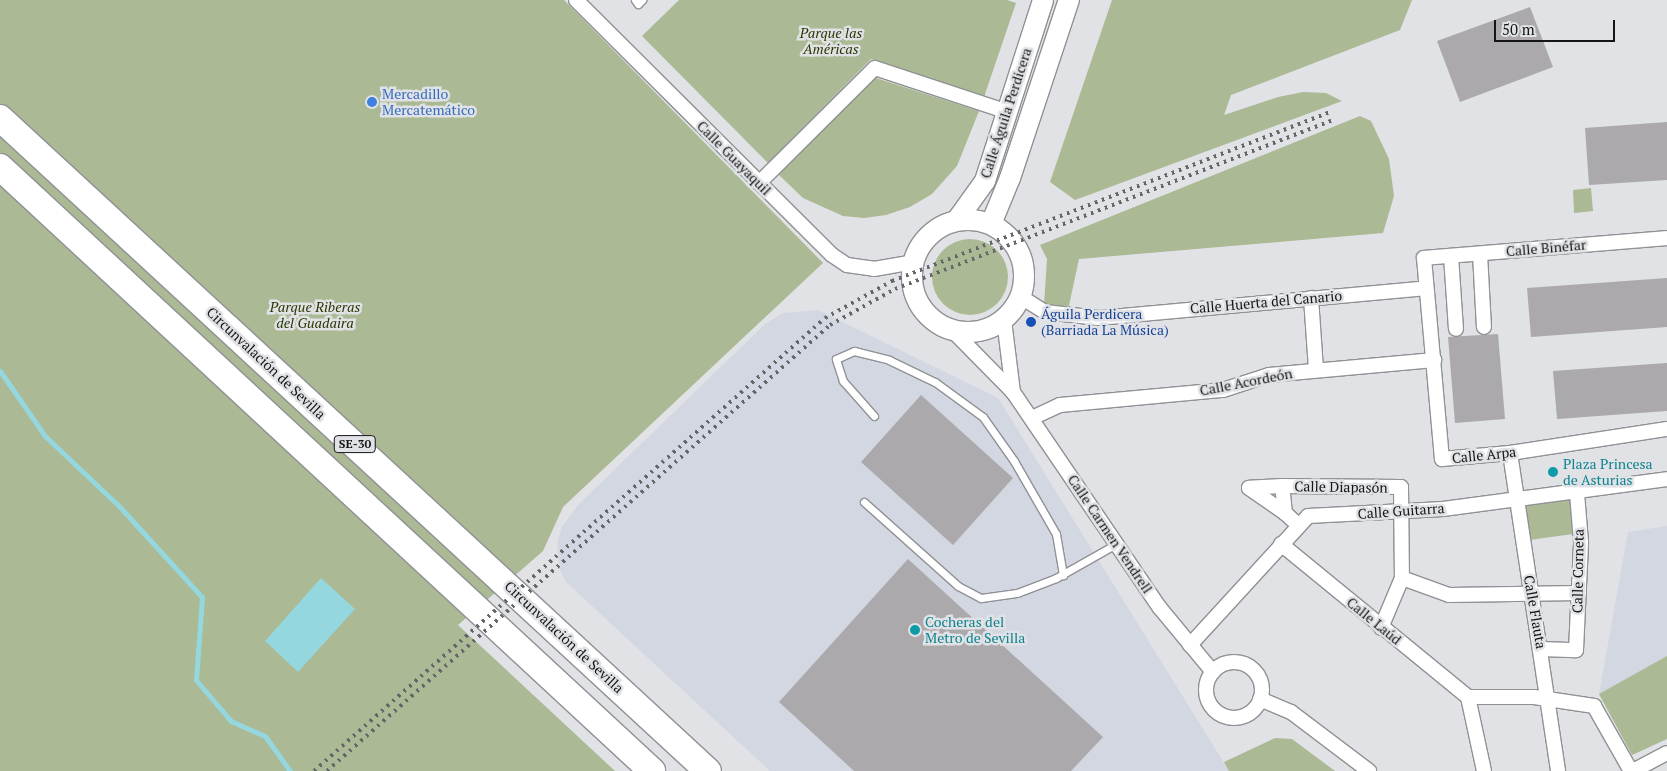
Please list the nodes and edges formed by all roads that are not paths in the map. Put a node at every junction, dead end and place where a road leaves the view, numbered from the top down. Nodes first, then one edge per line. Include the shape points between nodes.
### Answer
1 (576, 0) edge
2 (635, 0) edge
3 (642, 0) edge
4 (1043, 0) edge
5 (1069, 0) edge
6 (1008, 112) junction
7 (0, 118) edge
8 (0, 167) edge
9 (759, 183) junction
10 (957, 220) junction
11 (991, 224) junction
12 (1667, 238) edge
13 (1480, 254) junction
14 (1451, 256) junction
15 (1424, 258) joint
16 (913, 262) junction
17 (1426, 288) junction
18 (1021, 297) junction
19 (1311, 298) junction
20 (1004, 320) junction
21 (1484, 327) dead end
22 (1456, 329) dead end
23 (953, 331) junction
24 (1434, 360) junction
25 (1316, 370) junction
26 (1014, 392) junction
27 (874, 416) dead end
28 (1032, 418) junction
29 (1667, 429) edge
30 (1510, 453) junction
31 (1667, 479) edge
32 (1282, 486) junction
33 (1577, 493) junction
34 (1517, 500) junction
35 (864, 502) dead end
36 (1402, 512) junction
37 (1285, 513) junction
38 (1298, 524) junction
39 (1116, 544) junction
40 (1281, 544) junction
41 (1063, 575) junction
42 (1402, 578) junction
43 (1579, 593) junction
44 (1533, 594) junction
45 (1381, 628) junction
46 (1190, 645) junction
47 (1542, 650) junction
48 (1213, 672) junction
49 (1468, 697) junction
50 (1260, 699) junction
51 (1548, 699) junction
52 (1667, 753) edge
53 (652, 771) edge
54 (708, 771) edge
55 (1369, 771) edge
56 (1484, 771) edge
57 (1558, 771) edge
58 (1632, 771) edge

1 - 9 street, Calle Guayaquil
2 - 3 lane via 638,4
4 - 6 street, Calle Águila Perdicera
5 - 11 street, Calle Águila Perdicera via 1010,178
6 - 9 street via 875,68
6 - 10 street, Calle Águila Perdicera via 985,182
7 - 54 highway, Circunvalación de Sevilla / SE-30
8 - 53 highway, SE-30
9 - 16 street, Calle Guayaquil via 832,256 847,265 874,268
10 - 11 street
10 - 16 street via 929,234
11 - 18 street via 1005,233 1020,255 1024,280
12 - 13 street, Calle Binéfar
13 - 14 street, Calle Binéfar
13 - 21 street
14 - 15 street, Calle Binéfar
14 - 22 street
15 - 17 street, Calle Arpa
16 - 23 street via 914,296 923,312 937,324
17 - 19 street, Calle Huerta del Canario
17 - 24 street, Calle Arpa
18 - 19 street, Calle Huerta del Canario via 1045,312 1100,318
18 - 20 street
19 - 25 street
20 - 23 street via 988,329 971,333
20 - 26 street, Calle Carmen Vendrell
23 - 26 street, Calle Carmen Vendrell
24 - 25 street, Calle Acordeón
24 - 30 street, Calle Arpa via 1442,459
25 - 28 street, Calle Acordeón via 1262,376 1223,390 1060,405
26 - 28 street, Calle Carmen Vendrell
27 - 41 lane via 843,381 836,359 854,351 889,360 934,382 983,417 1014,461 1056,534
28 - 39 street, Calle Carmen Vendrell
29 - 30 street, Calle Arpa
30 - 34 street, Calle Flauta
31 - 33 street, Calle Guitarra
32 - 36 street, Calle Diapasón via 1400,487
32 - 37 street, Calle Diapasón
32 - 37 street, Calle Diapasón via 1249,488
33 - 34 street, Calle Guitarra
33 - 43 street, Calle Corneta via 1581,542
34 - 36 street, Calle Guitarra
34 - 44 street, Calle Flauta
35 - 41 lane via 958,586 981,598 1016,593
36 - 38 street, Calle Guitarra via 1308,516
36 - 42 street, Calle Diapasón
37 - 38 street, Calle Diapasón
38 - 40 street, Calle Guitarra
39 - 41 lane
39 - 46 street, Calle Carmen Vendrell
40 - 45 street, Calle Laúd
40 - 46 street, Calle Guitarra
42 - 44 street via 1449,595
42 - 45 street
43 - 44 street
43 - 47 street, Calle Corneta via 1576,650
44 - 47 street, Calle Flauta
45 - 49 street, Calle Laúd
46 - 48 street, Calle Carmen Vendrell
47 - 51 street, Calle Flauta
48 - 50 street via 1229,662 1247,665 1259,678
48 - 50 street via 1208,680 1207,698 1218,713 1227,717 1245,716
49 - 51 street
49 - 56 street
50 - 55 street via 1291,712
51 - 57 street, Calle Flauta
51 - 58 street via 1594,706
52 - 58 street

